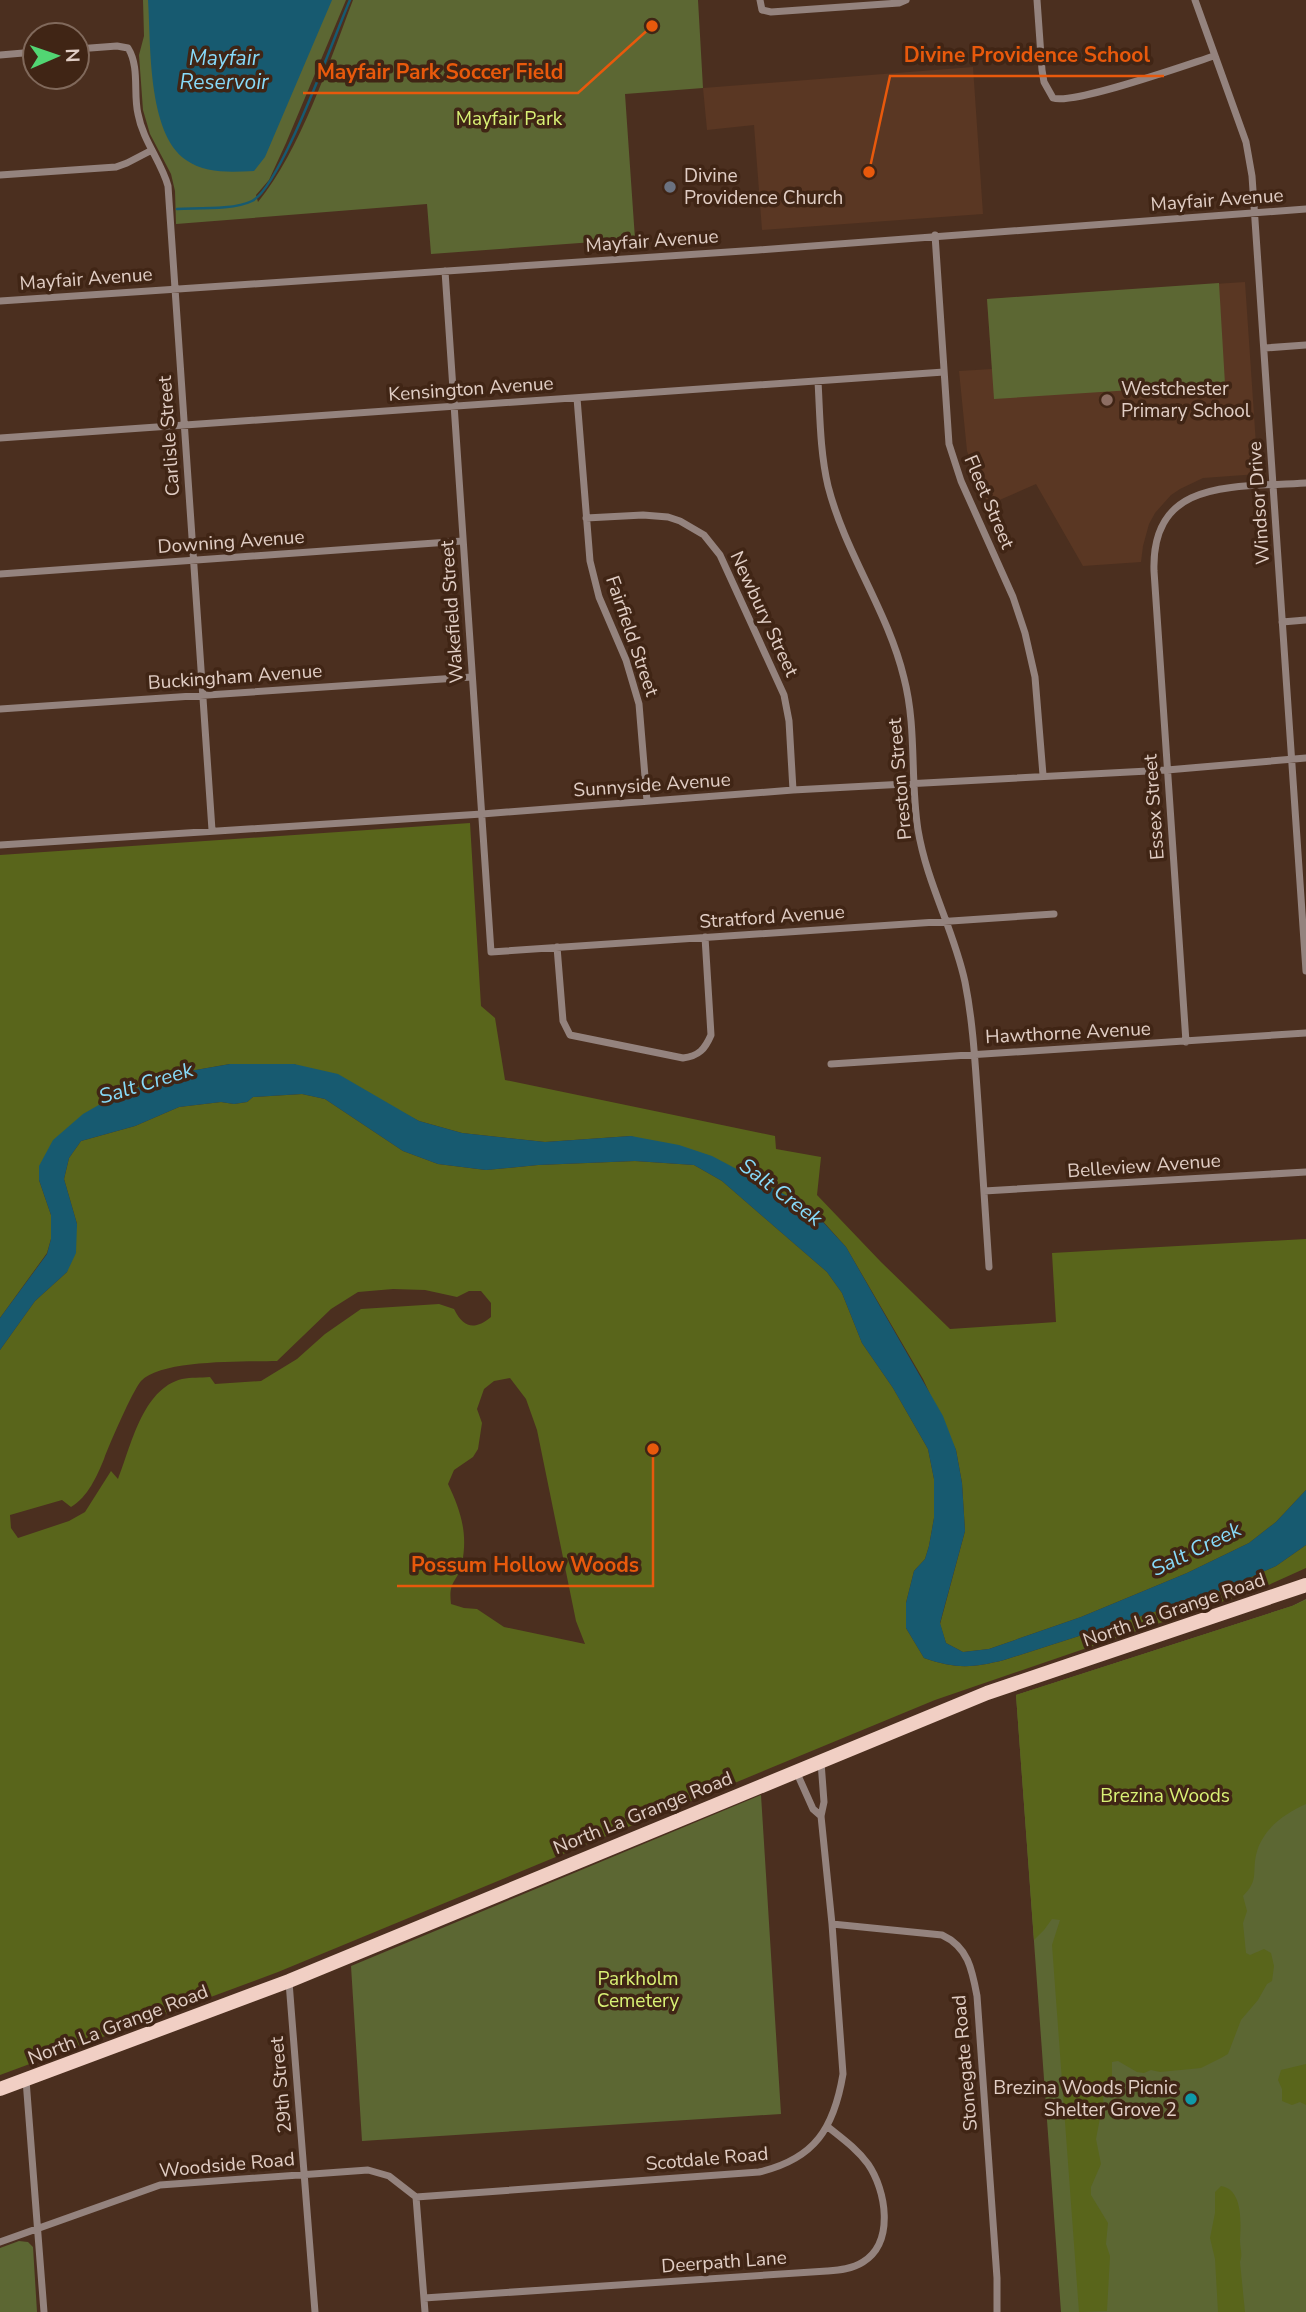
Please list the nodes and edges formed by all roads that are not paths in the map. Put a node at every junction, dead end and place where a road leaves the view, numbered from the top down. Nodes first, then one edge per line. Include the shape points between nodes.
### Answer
1 (760, 0) edge
2 (906, 0) edge
3 (1037, 0) edge
4 (1195, 0) edge
5 (91, 48) edge
6 (21, 53) edge
7 (0, 55) edge
8 (1214, 56) junction
9 (152, 150) junction
10 (0, 175) edge
11 (1306, 209) edge
12 (1255, 213) junction
13 (935, 235) junction
14 (445, 271) junction
15 (175, 289) junction
16 (0, 301) edge
17 (1306, 345) edge
18 (1265, 348) junction
19 (944, 372) junction
20 (818, 381) junction
21 (577, 398) junction
22 (454, 405) junction
23 (184, 425) junction
24 (0, 438) edge
25 (1306, 483) edge
26 (1274, 485) junction
27 (586, 519) junction
28 (464, 541) junction
29 (193, 560) junction
30 (0, 574) edge
31 (1306, 620) edge
32 (1282, 622) junction
33 (472, 677) junction
34 (203, 695) junction
35 (0, 709) edge
36 (1306, 758) edge
37 (1292, 759) junction
38 (1167, 769) junction
39 (1043, 775) junction
40 (915, 782) junction
41 (793, 790) junction
42 (648, 801) junction
43 (482, 814) junction
44 (212, 830) junction
45 (0, 845) edge
46 (1304, 896) edge
47 (1054, 914) dead end
48 (946, 921) junction
49 (705, 937) junction
50 (557, 947) junction
51 (491, 952) joint
52 (1306, 971) edge
53 (1306, 1033) edge
54 (1186, 1042) junction
55 (974, 1055) junction
56 (831, 1064) dead end
57 (1306, 1171) edge
58 (984, 1191) junction
59 (989, 1267) dead end
60 (1306, 1585) edge
61 (821, 1761) junction
62 (796, 1771) junction
63 (821, 1816) junction
64 (832, 1924) junction
65 (289, 1981) junction
66 (26, 2080) junction
67 (0, 2090) edge
68 (828, 2127) junction
69 (304, 2175) junction
70 (416, 2197) junction
71 (38, 2228) junction
72 (0, 2242) edge
73 (424, 2298) junction
74 (44, 2312) edge
75 (315, 2312) edge
76 (425, 2312) edge
77 (997, 2312) edge

1 - 2 street via 762,10 771,12
3 - 8 street via 1044,82 1059,100
4 - 8 street, Windsor Drive
5 - 9 street, Carlisle Street via 128,48 137,111
6 - 7 street
8 - 12 street, Windsor Drive via 1248,150
9 - 10 street via 116,167
9 - 15 street, Carlisle Street via 168,186
11 - 12 street, Mayfair Avenue
12 - 13 street, Mayfair Avenue
12 - 18 street, Windsor Drive
13 - 14 street, Mayfair Avenue
13 - 19 street, Fleet Street
14 - 15 street, Mayfair Avenue
14 - 22 street, Wakefield Street
15 - 16 street, Mayfair Avenue
15 - 23 street, Carlisle Street
17 - 18 street
18 - 26 street, Windsor Drive
19 - 20 street, Kensington Avenue
19 - 39 street, Fleet Street via 948,434 956,469 1013,597 1031,655
20 - 21 street, Kensington Avenue
20 - 40 street, Preston Street via 829,487 904,674
21 - 22 street, Kensington Avenue
21 - 27 street, Fairfield Street
22 - 23 street, Kensington Avenue
22 - 28 street, Wakefield Street
23 - 24 street, Kensington Avenue
23 - 29 street, Carlisle Street
25 - 26 street
26 - 32 street, Windsor Drive
26 - 38 street, Essex Street via 1214,489 1183,500 1158,531 1153,553
27 - 41 street, Newbury Street via 643,515 680,521 704,535 720,555 784,695
27 - 42 street, Fairfield Street via 599,597 639,704
28 - 29 street, Downing Avenue
28 - 33 street, Wakefield Street
29 - 30 street, Downing Avenue
29 - 34 street, Carlisle Street
31 - 32 street
32 - 37 street, Windsor Drive
33 - 34 street, Buckingham Avenue
33 - 43 street, Wakefield Street
34 - 35 street, Buckingham Avenue
34 - 44 street, Carlisle Street
36 - 37 street, Sunnyside Avenue
37 - 38 street, Sunnyside Avenue
37 - 46 street, Windsor Drive
38 - 39 street, Sunnyside Avenue
38 - 54 street, Essex Street
39 - 40 street, Sunnyside Avenue
40 - 41 street, Sunnyside Avenue
40 - 48 street, Preston Street via 922,849
41 - 42 street, Sunnyside Avenue
42 - 43 street, Sunnyside Avenue
43 - 44 street, Sunnyside Avenue
43 - 51 street, Wakefield Street
44 - 45 street, Sunnyside Avenue
46 - 52 street, Windsor Drive
47 - 48 street, Stratford Avenue
48 - 49 street, Stratford Avenue
48 - 55 street, Preston Street via 964,979
49 - 50 street, Stratford Avenue
49 - 50 street via 711,1035 705,1049 683,1058 570,1035 562,1020
50 - 51 street, Stratford Avenue
53 - 54 street, Hawthorne Avenue
54 - 55 street, Hawthorne Avenue
55 - 56 street, Hawthorne Avenue
55 - 58 street, Preston Street
57 - 58 street, Belleview Avenue
58 - 59 street, Preston Street
60 - 61 main road, North La Grange Road via 987,1693
61 - 62 main road, North La Grange Road
61 - 63 street, Scotdale Road
62 - 63 street, Scotdale Road via 813,1809
62 - 65 main road, North La Grange Road
63 - 64 street, Scotdale Road
64 - 68 street, Scotdale Road via 843,2074
64 - 77 street, Stonegate Road via 942,1935 956,1942 966,1957 977,1996
65 - 66 main road, North La Grange Road
65 - 69 street, 29th Street
66 - 67 main road, North La Grange Road
66 - 71 street
68 - 70 street, Scotdale Road via 801,2155 759,2172
68 - 73 street, Deerpath Lane via 868,2164 883,2201 879,2244 855,2266
69 - 70 street, Woodside Road via 368,2170 389,2176
69 - 71 street, Woodside Road via 160,2185
69 - 75 street, 29th Street
70 - 73 street
71 - 72 street, Woodside Road
71 - 74 street
73 - 76 street

